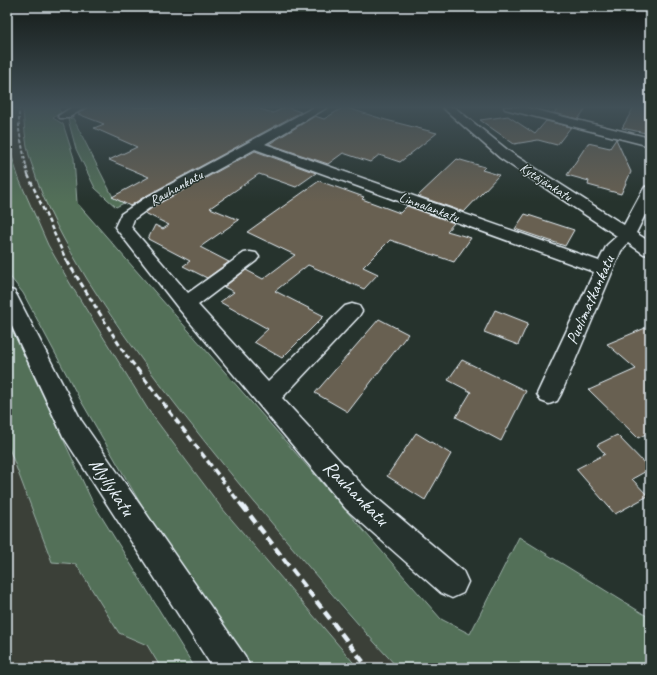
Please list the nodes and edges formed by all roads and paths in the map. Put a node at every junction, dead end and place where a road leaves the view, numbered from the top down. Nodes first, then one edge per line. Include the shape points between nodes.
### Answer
1 (264, 138) edge
2 (485, 138) edge
3 (636, 138) edge
4 (650, 142) edge
5 (254, 144) junction
6 (650, 190) edge
7 (627, 235) junction
8 (650, 250) edge
9 (250, 257) dead end
10 (603, 269) junction
11 (7, 296) edge
12 (186, 304) junction
13 (352, 311) dead end
14 (549, 394) dead end
15 (268, 396) junction
16 (452, 582) dead end
17 (233, 668) edge

1 - 5 street, Rauhankatu
2 - 7 street, Kytäjänkatu via 505,155
3 - 4 street
5 - 10 street, Linnalankatu
5 - 12 street, Rauhankatu via 150,201 127,217 122,227
6 - 7 street, Puolimatkankatu
7 - 8 street, Kytäjänkatu
7 - 10 street, Puolimatkankatu via 612,249
9 - 12 street
10 - 14 street, Puolimatkankatu
11 - 17 street, Myllykatu via 72,428
12 - 15 street, Rauhankatu
13 - 15 street
15 - 16 street, Rauhankatu via 356,499

